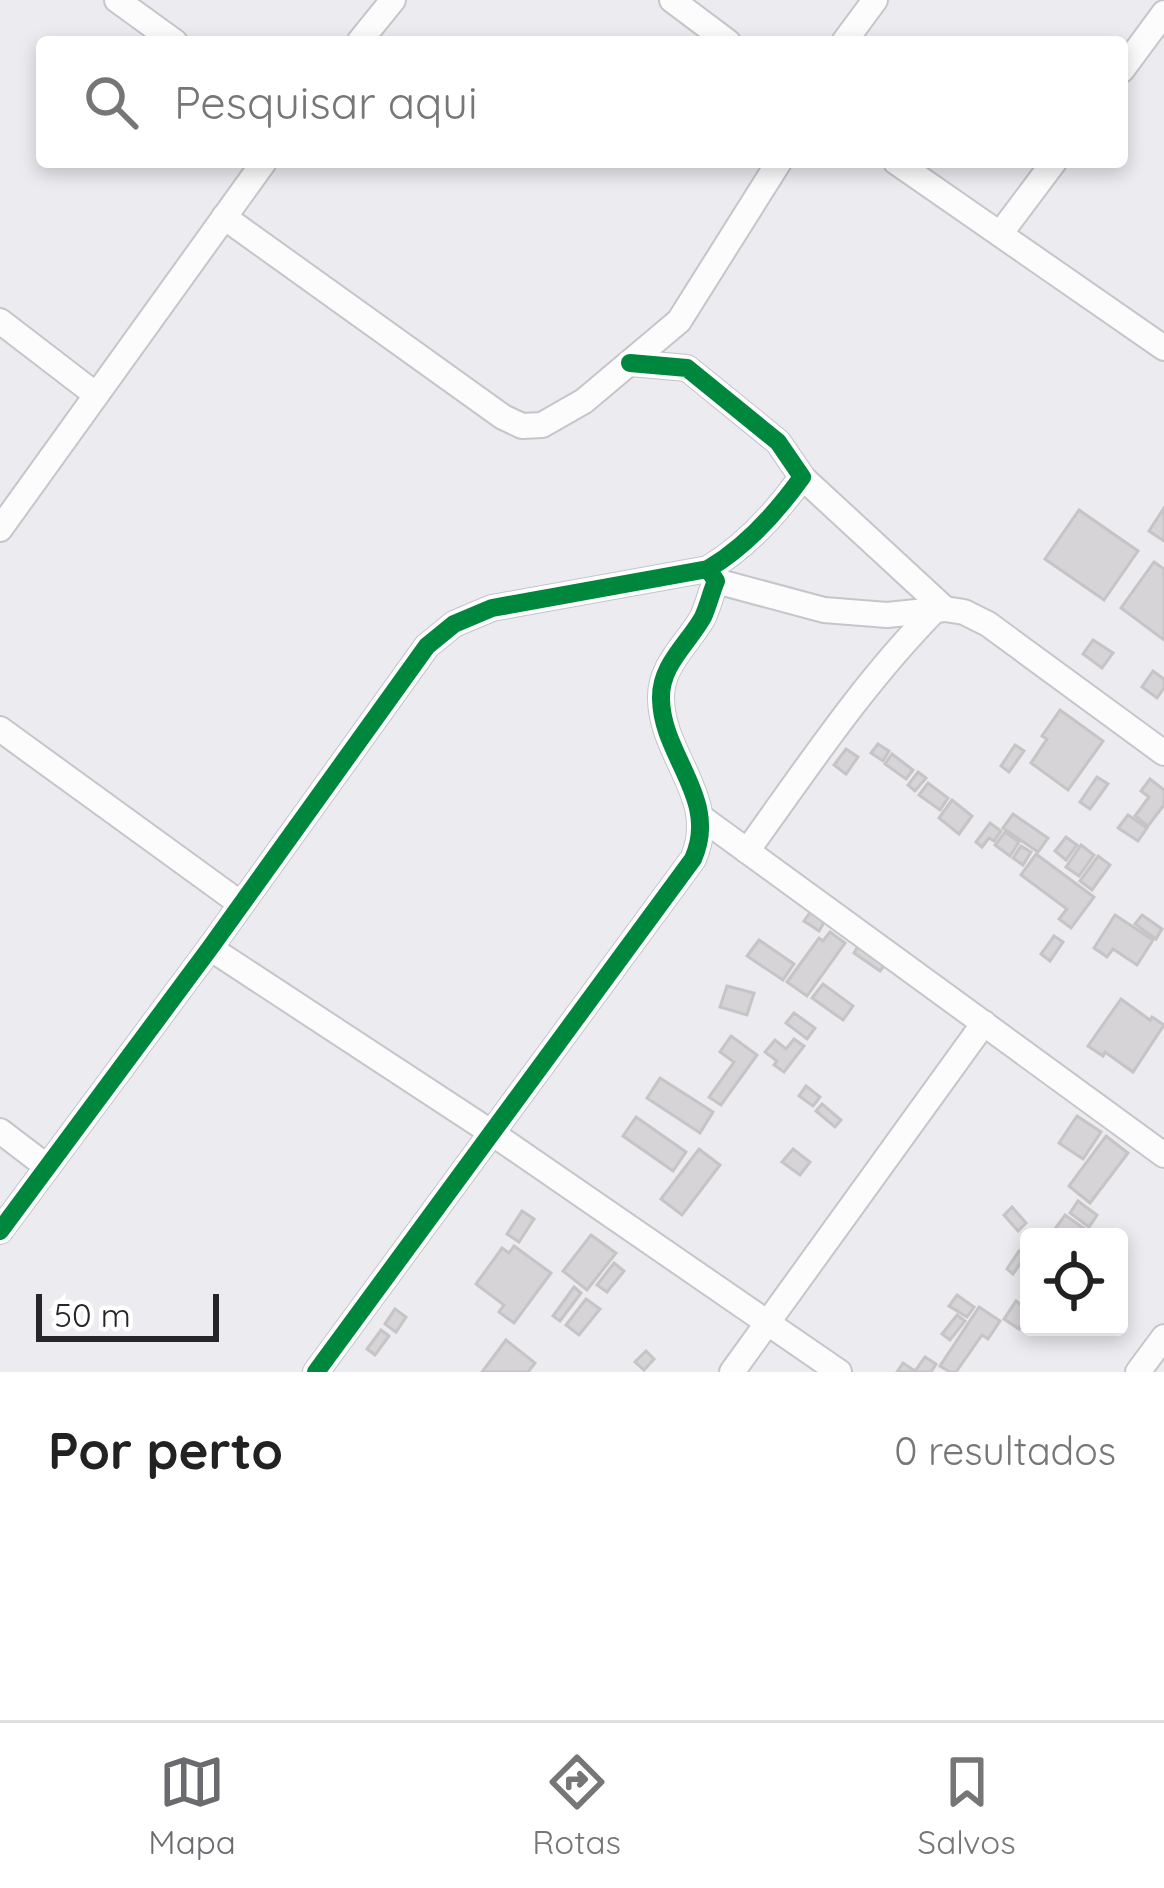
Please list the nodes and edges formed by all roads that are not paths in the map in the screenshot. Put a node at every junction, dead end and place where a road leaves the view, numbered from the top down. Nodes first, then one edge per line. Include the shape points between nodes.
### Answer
1 (117, 0) edge
2 (393, 0) edge
3 (672, 0) edge
4 (875, 0) edge
5 (1164, 13) edge
6 (167, 36) edge
7 (364, 36) edge
8 (720, 36) edge
9 (848, 36) edge
10 (1128, 62) edge
11 (260, 168) edge
12 (775, 168) edge
13 (905, 168) edge
14 (1050, 168) edge
15 (224, 217) junction
16 (1000, 234) junction
17 (0, 321) edge
18 (679, 321) junction
19 (1164, 348) edge
20 (630, 363) junction
21 (687, 368) junction
22 (95, 394) junction
23 (802, 478) junction
24 (0, 529) edge
25 (712, 575) junction
26 (758, 594) junction
27 (940, 610) junction
28 (703, 616) junction
29 (0, 729) edge
30 (1164, 753) edge
31 (702, 818) junction
32 (747, 851) junction
33 (241, 904) junction
34 (210, 947) junction
35 (984, 1023) junction
36 (0, 1132) edge
37 (492, 1133) junction
38 (1164, 1155) edge
39 (46, 1166) junction
40 (0, 1231) edge
41 (768, 1324) junction
42 (1164, 1336) edge
43 (316, 1372) edge
44 (732, 1372) edge
45 (839, 1372) edge
46 (1138, 1372) edge

1 - 6 street
2 - 7 street
3 - 8 street
4 - 9 street
5 - 10 street
11 - 15 street
12 - 18 street
13 - 16 street
14 - 16 street
15 - 20 street via 522,426 542,425 584,401
15 - 22 street
16 - 19 street
17 - 22 street
18 - 20 street
18 - 21 street
20 - 21 street
21 - 23 street via 778,442
22 - 24 street
23 - 25 street
23 - 27 street
25 - 26 street
25 - 28 street
25 - 33 street via 492,608 454,624 427,646
26 - 27 street via 844,612
26 - 28 street
27 - 30 street via 988,624
27 - 32 street via 896,649
28 - 31 street via 674,656 660,701
29 - 33 street
31 - 32 street
31 - 37 street via 693,860
32 - 35 street
33 - 34 street
34 - 37 street
34 - 39 street
35 - 38 street
35 - 41 street
36 - 39 street
37 - 41 street
37 - 43 street
39 - 40 street
41 - 44 street
41 - 45 street
42 - 46 street

